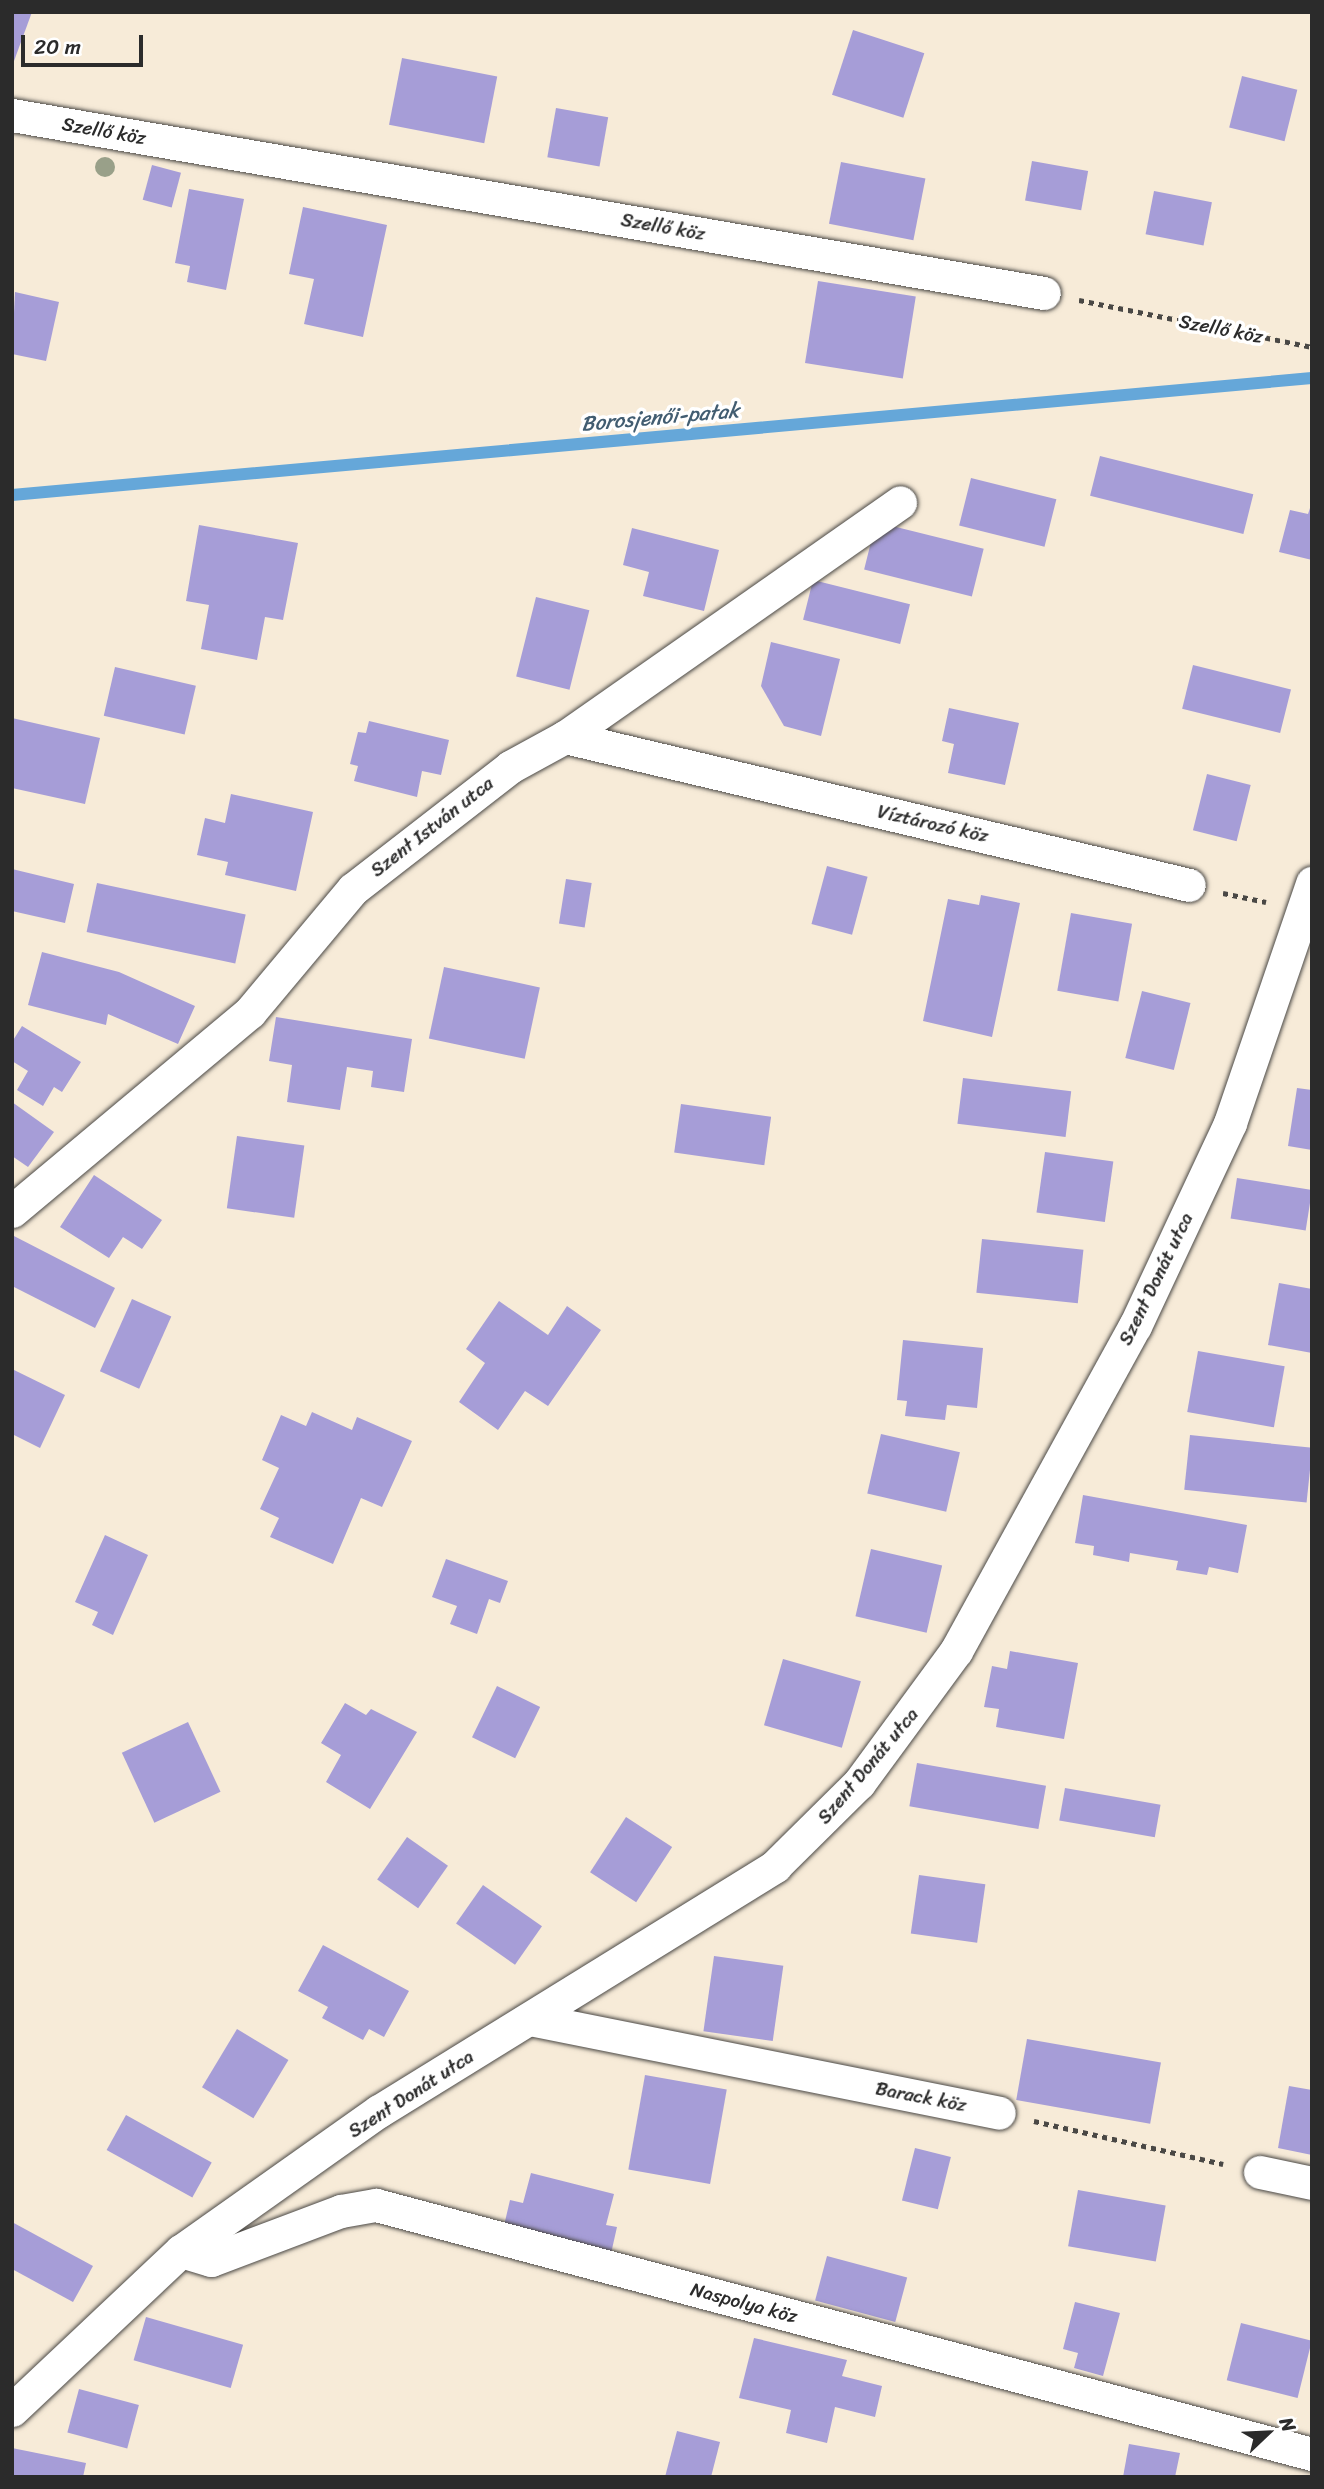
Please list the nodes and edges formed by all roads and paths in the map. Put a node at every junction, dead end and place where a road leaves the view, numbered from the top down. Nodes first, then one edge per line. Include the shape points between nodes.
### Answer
1 (12, 115) edge
2 (1044, 293) joint
3 (1312, 347) edge
4 (900, 502) dead end
5 (565, 737) junction
6 (1189, 885) joint
7 (1306, 897) edge
8 (12, 1211) edge
9 (530, 2019) junction
10 (999, 2113) joint
11 (1260, 2172) joint
12 (1312, 2183) edge
13 (181, 2251) junction
14 (12, 2410) edge
15 (1312, 2454) edge

1 - 2 street, Szellő köz
2 - 3 path, Szellő köz
4 - 5 street, Szent István utca
5 - 6 street, Víztározó köz
5 - 8 street, Szent István utca via 510,767 353,889 250,1012
6 - 7 path
7 - 9 street, Szent Donát utca via 1230,1122 1135,1326 956,1651 908,1720 822,1823 775,1866
9 - 10 street, Barack köz
9 - 13 street, Szent Donát utca via 379,2111
10 - 11 path
11 - 12 street
13 - 14 street, Szent Donát utca
13 - 15 street, Naspolya köz via 211,2260 341,2211 376,2205

